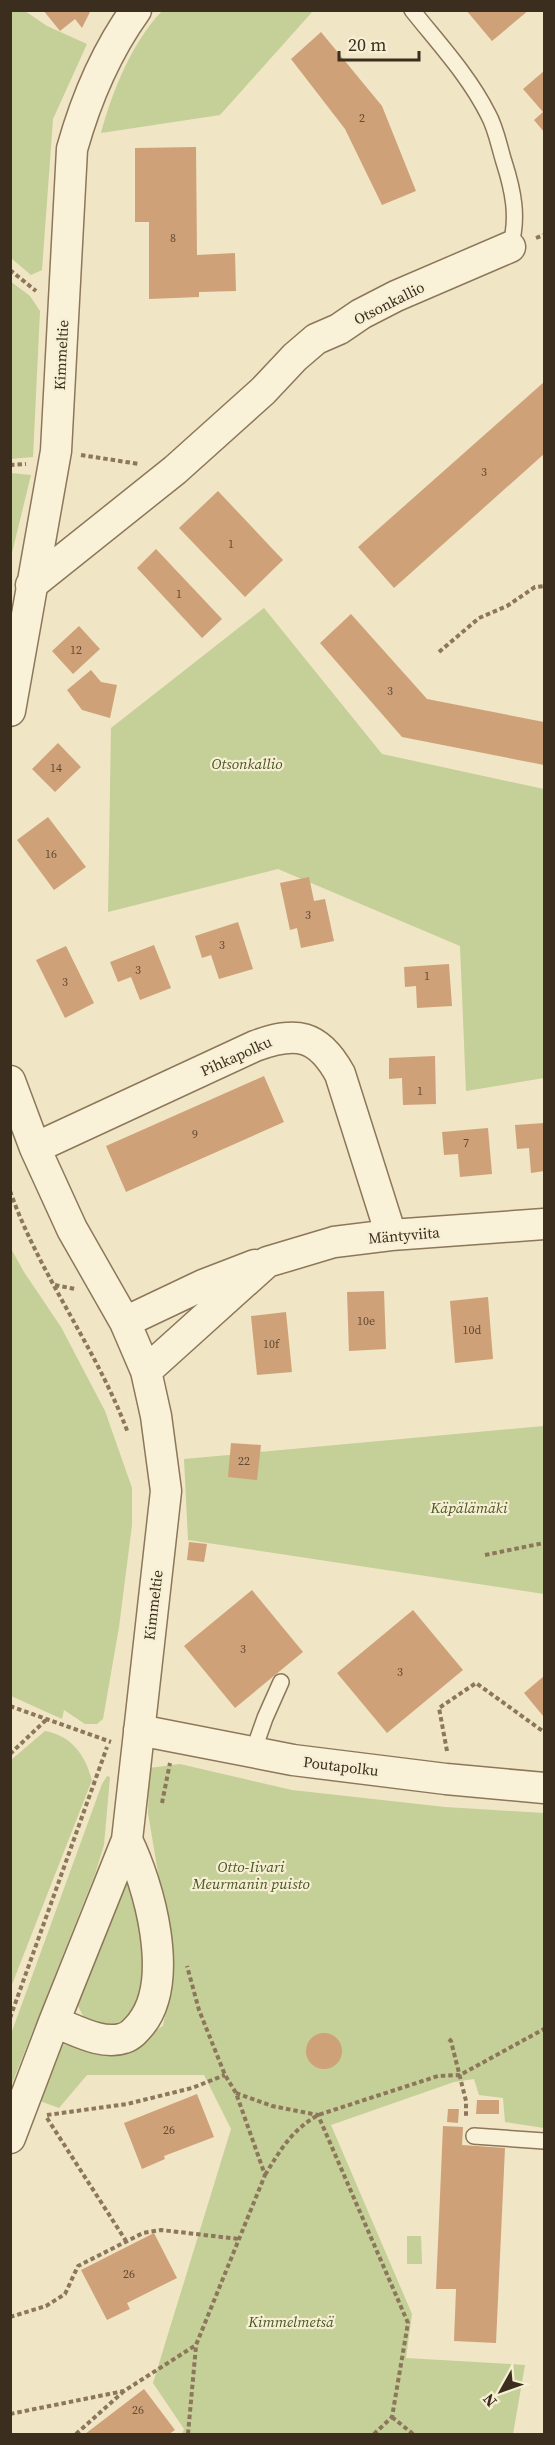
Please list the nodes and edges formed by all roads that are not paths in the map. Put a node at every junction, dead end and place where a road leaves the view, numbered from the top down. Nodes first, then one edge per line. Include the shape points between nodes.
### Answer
1 (136, 10) edge
2 (412, 10) edge
3 (510, 247) joint
4 (31, 585) junction
5 (10, 711) edge
6 (10, 1081) edge
7 (35, 1148) junction
8 (544, 1224) edge
9 (391, 1235) junction
10 (267, 1262) junction
11 (125, 1322) junction
12 (146, 1371) junction
13 (281, 1682) dead end
14 (124, 1737) junction
15 (253, 1752) junction
16 (544, 1788) edge
17 (127, 1840) junction
18 (54, 2022) junction
19 (474, 2136) road end
20 (10, 2138) edge
21 (544, 2141) edge

1 - 4 street, Kimmeltie via 102,65 72,149
2 - 3 lane via 458,67 489,116 514,199
3 - 4 street, Otsonkallio via 396,296 316,339 175,470
4 - 5 street, Kimmeltie
6 - 7 street, Kimmeltie
7 - 9 street, Pihkapolku via 255,1046 283,1037 306,1039 319,1048 340,1074
7 - 11 street, Kimmeltie via 72,1229
8 - 9 street, Mäntyviita
9 - 10 street, Mäntyviita via 334,1242
10 - 11 street, Mäntyviita via 213,1280
10 - 12 street, Mäntyviita
11 - 12 street, Kimmeltie
12 - 14 street, Kimmeltie via 166,1491
13 - 15 lane
14 - 15 street, Poutapolku
14 - 17 street, Kimmeltie
15 - 16 street, Poutapolku via 446,1779
17 - 18 street, Kimmeltie
17 - 18 street via 140,1866 152,1917 158,1968 149,2011 135,2032 112,2040
18 - 20 street, Kimmeltie
19 - 21 lane

